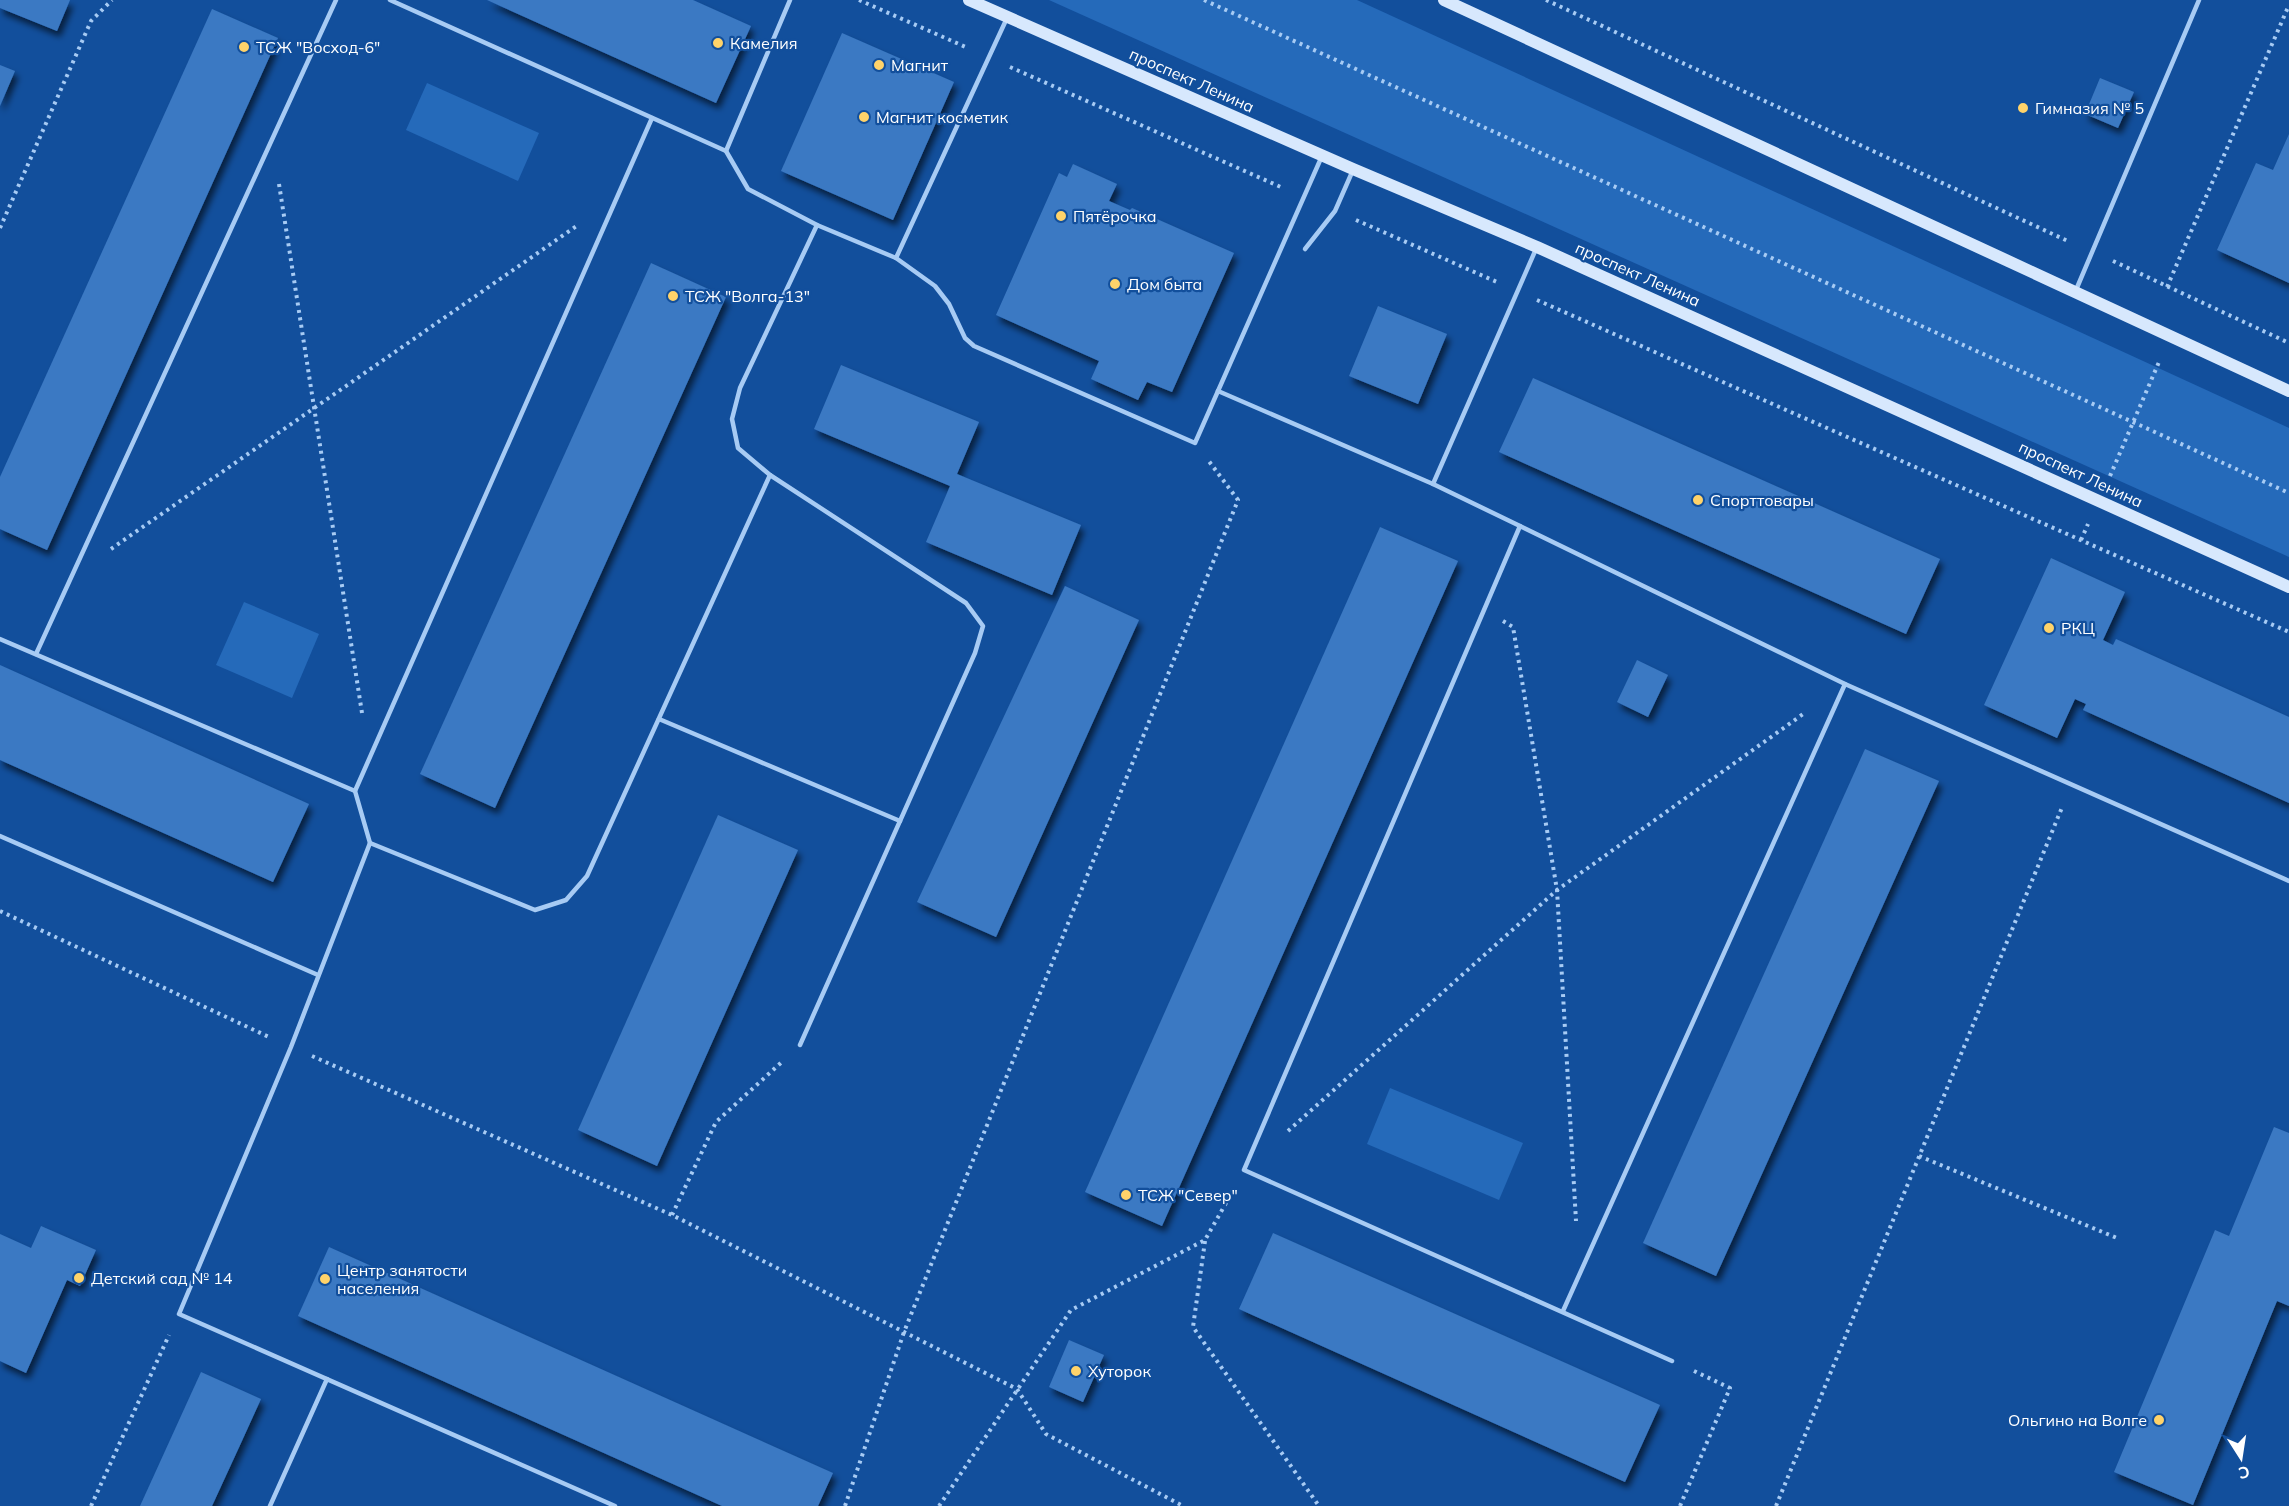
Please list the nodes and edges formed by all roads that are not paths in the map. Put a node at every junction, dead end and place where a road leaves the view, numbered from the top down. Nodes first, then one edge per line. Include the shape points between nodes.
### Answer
1 (336, 0) edge
2 (390, 0) edge
3 (790, 0) edge
4 (969, 0) edge
5 (1444, 0) edge
6 (2199, 0) edge
7 (1008, 17) junction
8 (652, 118) junction
9 (726, 151) junction
10 (1322, 155) junction
11 (1353, 169) junction
12 (816, 225) junction
13 (1537, 247) junction
14 (1305, 249) dead end
15 (896, 258) junction
16 (2075, 292) junction
17 (1218, 391) junction
18 (2289, 391) edge
19 (770, 475) junction
20 (1433, 484) junction
21 (1520, 526) junction
22 (2289, 587) edge
23 (0, 639) edge
24 (36, 654) junction
25 (1845, 684) junction
26 (659, 719) junction
27 (355, 791) junction
28 (900, 820) junction
29 (0, 836) edge
30 (370, 843) junction
31 (2289, 881) edge
32 (318, 975) junction
33 (800, 1045) road end
34 (1563, 1311) junction
35 (1672, 1361) road end
36 (327, 1379) junction
37 (270, 1506) edge
38 (615, 1506) edge

1 - 24 lane
2 - 8 lane
3 - 9 lane
4 - 7 street, проспект Ленина
5 - 16 street
6 - 16 lane
7 - 10 street, проспект Ленина
7 - 15 lane
8 - 9 lane
8 - 27 lane
9 - 12 lane via 748,189
10 - 11 street, проспект Ленина
10 - 17 lane
11 - 13 street, проспект Ленина
11 - 14 lane via 1335,211
12 - 15 lane
12 - 19 lane via 740,388 732,419 738,448
13 - 20 lane
13 - 22 street, проспект Ленина
15 - 17 lane via 935,286 949,303 965,338 974,346 1195,443
16 - 18 street
17 - 20 lane
19 - 26 lane
19 - 28 lane via 966,603 983,626 975,653
20 - 21 lane
21 - 25 lane
21 - 34 lane via 1244,1170
23 - 24 lane
24 - 27 lane
25 - 31 lane
25 - 34 lane
26 - 28 lane
26 - 30 lane via 587,876 566,900 535,910
27 - 30 lane
28 - 33 lane
29 - 32 lane
30 - 32 lane
32 - 36 lane via 178,1314
34 - 35 lane
36 - 37 lane
36 - 38 lane

